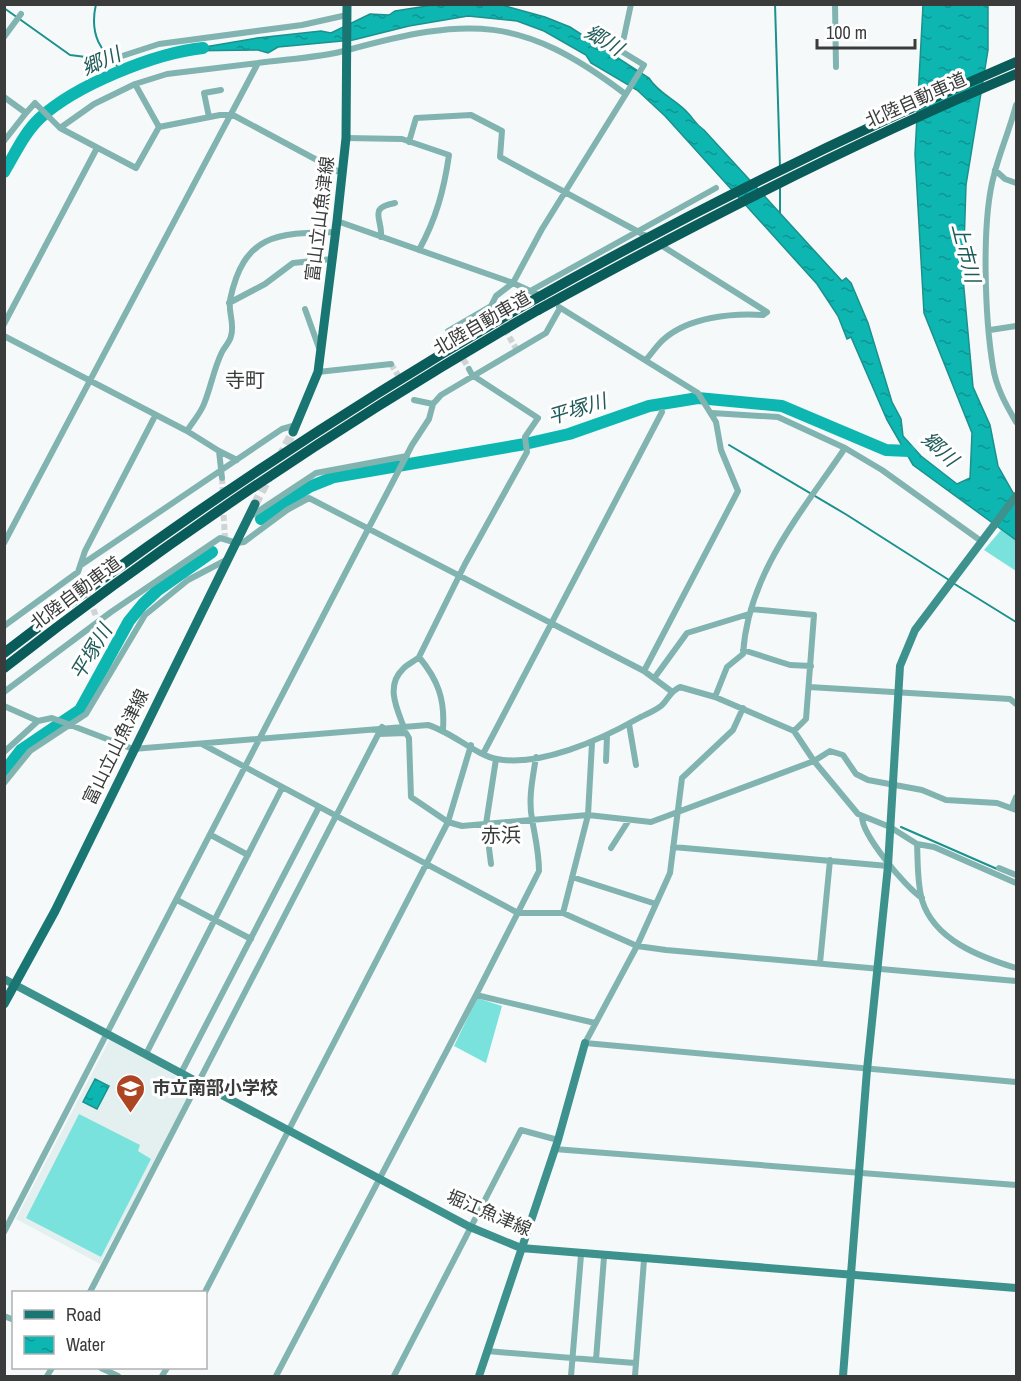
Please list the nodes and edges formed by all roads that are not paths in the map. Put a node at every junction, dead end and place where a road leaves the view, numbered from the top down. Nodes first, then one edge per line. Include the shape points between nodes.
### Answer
1 (347, 4) edge
2 (631, 4) edge
3 (834, 4) edge
4 (21, 14) dead end
5 (347, 15) junction
6 (4, 37) edge
7 (347, 48) junction
8 (119, 57) dead end
9 (1017, 62) edge
10 (258, 63) junction
11 (836, 67) dead end
12 (1017, 74) edge
13 (135, 84) junction
14 (221, 90) dead end
15 (625, 92) junction
16 (4, 97) edge
17 (1017, 105) edge
18 (26, 113) junction
19 (232, 115) junction
20 (209, 117) junction
21 (159, 127) junction
22 (60, 128) junction
23 (346, 138) junction
24 (4, 141) edge
25 (409, 142) junction
26 (97, 148) junction
27 (995, 170) junction
28 (343, 174) junction
29 (1017, 183) edge
30 (716, 188) dead end
31 (565, 192) junction
32 (395, 203) dead end
33 (337, 221) junction
34 (637, 231) junction
35 (335, 232) junction
36 (381, 237) junction
37 (419, 250) junction
38 (332, 259) junction
39 (513, 283) junction
40 (532, 290) junction
41 (229, 303) junction
42 (560, 308) junction
43 (305, 309) dead end
44 (4, 324) edge
45 (1017, 326) edge
46 (990, 330) junction
47 (4, 336) edge
48 (450, 336) dead end
49 (321, 351) junction
50 (646, 360) junction
51 (391, 364) dead end
52 (318, 372) junction
53 (471, 372) junction
54 (89, 382) junction
55 (414, 400) dead end
56 (434, 404) junction
57 (662, 412) dead end
58 (711, 412) junction
59 (155, 416) junction
60 (1017, 422) edge
61 (294, 429) joint
62 (187, 431) junction
63 (844, 448) junction
64 (219, 451) junction
65 (407, 456) junction
66 (237, 460) junction
67 (221, 475) junction
68 (1017, 496) edge
69 (255, 504) tunnel mouth
70 (249, 517) junction
71 (368, 530) junction
72 (982, 540) junction
73 (4, 543) edge
74 (237, 543) junction
75 (228, 559) junction
76 (80, 571) junction
77 (459, 576) junction
78 (750, 612) junction
79 (551, 624) junction
80 (4, 626) edge
81 (743, 650) junction
82 (4, 653) edge
83 (419, 657) junction
84 (810, 666) junction
85 (4, 668) edge
86 (644, 671) junction
87 (655, 677) junction
88 (809, 687) junction
89 (671, 691) junction
90 (4, 692) edge
91 (898, 692) junction
92 (715, 697) junction
93 (1017, 704) edge
94 (4, 706) edge
95 (743, 708) junction
96 (38, 721) junction
97 (403, 724) junction
98 (629, 724) junction
99 (72, 725) junction
100 (442, 729) junction
101 (381, 730) junction
102 (794, 730) junction
103 (607, 736) junction
104 (260, 738) junction
105 (592, 743) junction
106 (202, 744) junction
107 (471, 745) junction
108 (133, 749) junction
109 (4, 752) edge
110 (483, 754) junction
111 (536, 757) junction
112 (496, 759) junction
113 (606, 760) dead end
114 (814, 761) junction
115 (636, 765) dead end
116 (246, 769) junction
117 (4, 783) edge
118 (892, 784) junction
119 (282, 788) junction
120 (1017, 797) edge
121 (319, 807) junction
122 (1014, 808) edge
123 (677, 814) junction
124 (588, 815) junction
125 (862, 816) junction
126 (338, 817) junction
127 (532, 819) junction
128 (629, 820) junction
129 (448, 822) junction
130 (486, 824) junction
131 (890, 827) junction
132 (211, 836) junction
133 (917, 844) junction
134 (673, 847) junction
135 (611, 848) dead end
136 (248, 855) junction
137 (830, 860) junction
138 (427, 863) junction
139 (491, 864) dead end
140 (888, 864) junction
141 (999, 868) dead end
142 (1017, 875) edge
143 (572, 877) junction
144 (1017, 883) edge
145 (922, 898) junction
146 (177, 900) junction
147 (656, 904) junction
148 (518, 913) junction
149 (563, 913) junction
150 (215, 920) junction
151 (251, 939) junction
152 (637, 946) junction
153 (820, 963) junction
154 (1017, 968) edge
155 (876, 969) junction
156 (4, 979) edge
157 (1017, 981) edge
158 (15, 985) junction
159 (476, 995) junction
160 (4, 1004) edge
161 (595, 1023) junction
162 (108, 1034) junction
163 (585, 1043) junction
164 (146, 1054) junction
165 (867, 1070) junction
166 (181, 1073) junction
167 (1017, 1082) edge
168 (199, 1083) junction
169 (289, 1131) junction
170 (558, 1140) junction
171 (554, 1149) junction
172 (858, 1173) junction
173 (380, 1178) junction
174 (1017, 1185) edge
175 (471, 1227) junction
176 (4, 1232) edge
177 (521, 1248) junction
178 (581, 1255) junction
179 (604, 1257) junction
180 (644, 1260) junction
181 (851, 1275) junction
182 (1017, 1288) edge
183 (91, 1291) edge
184 (206, 1291) edge
185 (487, 1351) junction
186 (572, 1359) junction
187 (596, 1360) junction
188 (635, 1363) junction
189 (103, 1369) edge
190 (118, 1377) edge
191 (276, 1377) edge
192 (394, 1377) edge
193 (479, 1377) edge
194 (571, 1377) edge
195 (635, 1377) edge
196 (843, 1377) edge

1 - 5 main road, 富山立山魚津線
2 - 15 street via 621,51 644,65
3 - 11 street
4 - 6 street
5 - 7 main road, 富山立山魚津線
5 - 8 street via 302,25 159,44
7 - 10 street
7 - 15 street via 437,30 502,30 545,43
7 - 23 main road, 富山立山魚津線
9 - 82 highway, 北陸自動車道, bridge via 714,202 528,303 297,443 171,529
10 - 13 street via 166,74
10 - 19 street
12 - 85 highway, 北陸自動車道, bridge via 719,212 538,310 274,472
13 - 21 street
13 - 22 street via 94,104
14 - 20 street via 204,93
15 - 31 street
16 - 18 street
17 - 27 street
18 - 22 street via 35,103
18 - 24 street
19 - 20 street
19 - 28 street
19 - 54 street
20 - 21 street
21 - 26 street via 136,168
22 - 26 street
23 - 25 street
23 - 28 main road, 富山立山魚津線
25 - 31 street via 416,118 471,115 502,131 500,157
25 - 37 street via 449,155 445,188 434,222
26 - 44 street
27 - 29 street
27 - 46 street via 988,219
28 - 33 main road, 富山立山魚津線
30 - 34 street
31 - 34 street
31 - 39 street
32 - 36 street via 379,210
33 - 35 main road, 富山立山魚津線
33 - 36 street
34 - 40 street
34 - 50 street via 767,312 723,314 695,323 665,338
35 - 38 main road, 富山立山魚津線
35 - 41 street via 307,231 257,244 242,265
36 - 37 street
37 - 39 street
38 - 41 street via 293,263
38 - 49 main road, 富山立山魚津線
39 - 40 street
39 - 48 street via 496,296 491,306 448,331
40 - 42 street
41 - 62 street via 231,339 203,406
42 - 50 street
42 - 53 street via 546,333
43 - 49 street
45 - 46 street
46 - 60 street via 993,369
47 - 54 street
49 - 52 main road, 富山立山魚津線
50 - 58 street via 698,393
51 - 52 street
52 - 61 main road, 富山立山魚津線
53 - 56 street
53 - 77 street via 538,418 525,437 526,452
54 - 59 street
54 - 73 street
55 - 56 street
56 - 65 street
57 - 79 street
58 - 63 street via 778,417
58 - 86 street via 738,491
59 - 62 street
59 - 76 street via 85,551
61 - 66 street via 282,429
62 - 64 street
63 - 72 street
63 - 78 street via 767,564
64 - 66 street
64 - 67 street
65 - 70 street via 316,473
65 - 71 street
66 - 67 street
67 - 76 street
68 - 72 street
69 - 70 main road, 富山立山魚津線
70 - 74 main road, 富山立山魚津線
71 - 74 street via 309,498
71 - 77 street
71 - 104 street
72 - 91 street via 915,630 900,666
74 - 75 main road, 富山立山魚津線
74 - 90 street via 219,538 97,619
75 - 99 street via 188,580 145,615 93,704
75 - 108 main road, 富山立山魚津線
76 - 80 street
77 - 79 street
77 - 83 street
78 - 81 street
78 - 84 street via 814,615
78 - 87 street via 687,633
79 - 86 street
79 - 110 street
81 - 84 street via 790,665
81 - 92 street via 727,667
83 - 97 street via 402,669 393,687 394,704
83 - 100 street via 439,686 444,711
84 - 88 street
86 - 87 street
87 - 89 street
88 - 91 street
88 - 102 street via 806,719
89 - 92 street via 680,687
89 - 98 street via 661,706
91 - 93 street via 1011,699
91 - 118 street
92 - 95 street
94 - 96 street
95 - 102 street
95 - 123 street via 733,730 682,778
96 - 99 street via 52,718
96 - 109 street
97 - 100 street via 428,724
97 - 101 street
98 - 103 street
98 - 115 street
99 - 108 street
99 - 117 street via 30,751
100 - 107 street
101 - 104 street
101 - 126 street
101 - 129 street via 406,733 410,738 411,798
102 - 114 street
103 - 105 street
103 - 113 street
104 - 106 street
104 - 116 street
105 - 111 street
105 - 124 street
106 - 108 street
106 - 116 street
107 - 110 street
107 - 129 street
108 - 158 main road, 富山立山魚津線
110 - 112 street
111 - 112 street
111 - 127 street via 530,792
112 - 130 street
114 - 118 street via 830,751 843,755 856,774
114 - 123 street
114 - 125 street
116 - 119 street
116 - 132 street
118 - 122 street via 922,790 946,801 997,803
118 - 131 street
119 - 121 street
119 - 136 street
120 - 122 street
121 - 126 street
121 - 151 street
123 - 128 street via 651,822
123 - 134 street
124 - 127 street
124 - 128 street
124 - 143 street
125 - 131 street
125 - 140 street via 861,824
126 - 138 street
126 - 168 street
127 - 130 street
127 - 148 street via 539,852 538,871
128 - 135 street
129 - 130 street via 462,826
129 - 138 street
130 - 139 street
131 - 133 street
131 - 140 street
132 - 136 street
132 - 146 street
133 - 144 street via 935,844
133 - 145 street
134 - 137 street
134 - 147 street via 670,873
136 - 150 street
137 - 140 street
137 - 153 street
138 - 148 street
138 - 169 street
140 - 145 street via 911,892
140 - 155 street
141 - 142 street
143 - 147 street
143 - 149 street
145 - 154 street via 927,914 944,933 986,959
146 - 150 street
146 - 162 street
147 - 152 street
148 - 149 street
148 - 159 street
149 - 152 street
150 - 151 street
150 - 164 street
151 - 166 street
152 - 153 street
152 - 161 street
153 - 155 street
155 - 157 street
155 - 165 street
156 - 158 street, 堀江魚津線
158 - 160 main road, 富山立山魚津線
158 - 162 street, 堀江魚津線
159 - 161 street
159 - 173 street
161 - 163 street
162 - 164 street, 堀江魚津線
162 - 176 street
163 - 165 street
163 - 170 street
164 - 166 street, 堀江魚津線
165 - 167 street
165 - 172 street
166 - 168 street, 堀江魚津線
168 - 169 street, 堀江魚津線
168 - 183 street
169 - 173 street, 堀江魚津線
169 - 184 street
170 - 171 street
170 - 175 street via 520,1130
171 - 172 street
171 - 177 street
172 - 174 street
172 - 181 street
173 - 175 street, 堀江魚津線
173 - 191 street
175 - 177 street, 堀江魚津線
175 - 192 street
177 - 178 street, 堀江魚津線
177 - 185 street
178 - 179 street, 堀江魚津線
178 - 186 street
179 - 180 street, 堀江魚津線
179 - 187 street
180 - 181 street, 堀江魚津線
180 - 188 street
181 - 182 street, 堀江魚津線
181 - 196 street
185 - 186 street
185 - 193 street
186 - 187 street
186 - 194 street
187 - 188 street
188 - 195 street
189 - 190 street

